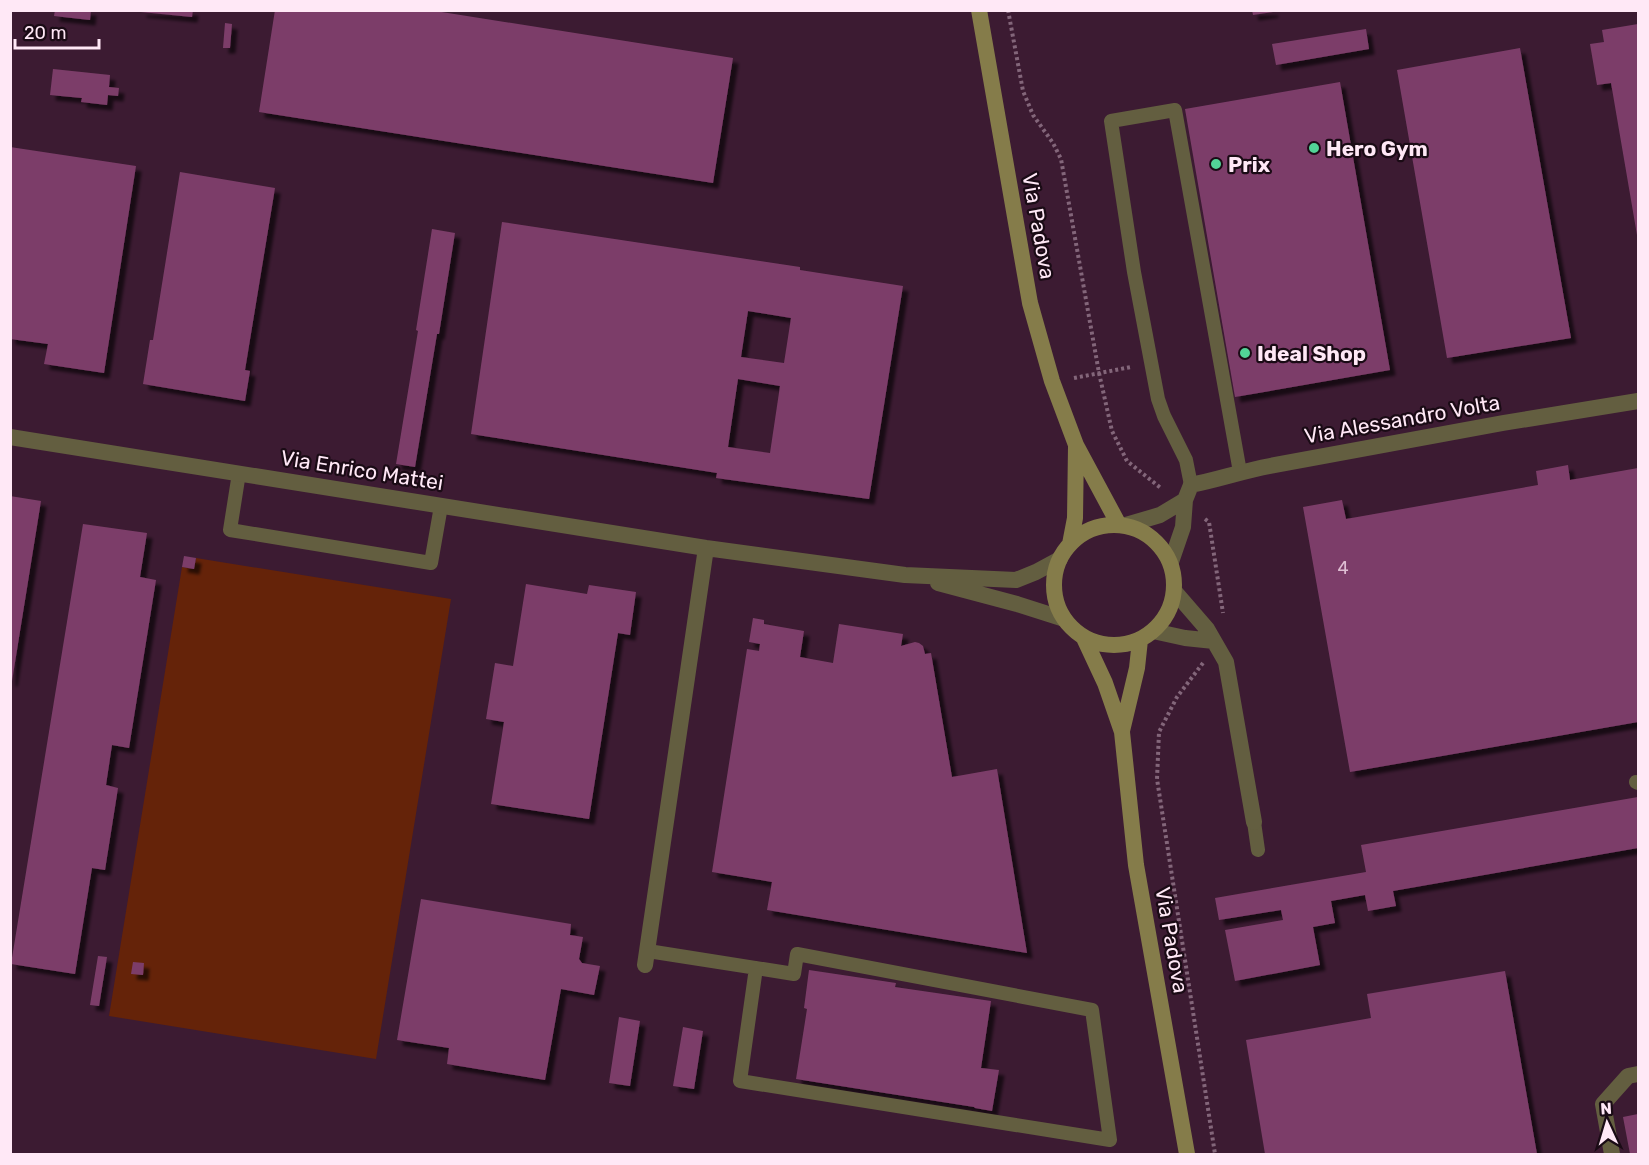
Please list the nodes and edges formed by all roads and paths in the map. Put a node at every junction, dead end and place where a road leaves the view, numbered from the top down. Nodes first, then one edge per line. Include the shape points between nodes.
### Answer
1 (979, 10) edge
2 (1008, 10) edge
3 (1134, 367) dead end
4 (1099, 373) junction
5 (1073, 378) dead end
6 (1638, 400) edge
7 (10, 437) edge
8 (1076, 445) junction
9 (1240, 472) junction
10 (239, 473) junction
11 (1164, 490) dead end
12 (1188, 493) junction
13 (441, 506) junction
14 (1209, 522) dead end
15 (1122, 525) junction
16 (1070, 544) junction
17 (706, 548) junction
18 (1059, 559) junction
19 (1171, 562) junction
20 (905, 575) junction
21 (1175, 592) junction
22 (1064, 620) junction
23 (1225, 622) dead end
24 (1147, 636) junction
25 (1084, 638) junction
26 (1214, 641) junction
27 (1205, 660) dead end
28 (1122, 732) junction
29 (1254, 822) joint
30 (1258, 850) dead end
31 (646, 958) joint
32 (756, 968) junction
33 (1638, 1074) edge
34 (1187, 1155) edge
35 (1215, 1155) edge
36 (1612, 1155) edge

1 - 8 main road, Via Padova via 1030,303 1052,381
2 - 4 path via 1023,91 1061,159
3 - 4 path
4 - 5 path
4 - 11 path via 1112,432 1127,461
6 - 9 street, Via Alessandro Volta
7 - 10 street, Via Enrico Mattei
8 - 15 main road, Via Padova
8 - 16 main road, Via Padova via 1075,519
9 - 12 street, Via Alessandro Volta
9 - 12 lane via 1175,110 1111,121 1158,399 1186,460
10 - 13 street, Via Enrico Mattei
10 - 13 lane via 230,530 431,563
12 - 15 street, Via Alessandro Volta via 1160,515
12 - 19 street via 1183,527
13 - 17 street, Via Enrico Mattei
14 - 23 path
15 - 16 main road via 1096,527
15 - 19 main road via 1153,538
16 - 18 main road
17 - 20 street, Via Enrico Mattei
17 - 31 street
18 - 20 street, Via Enrico Mattei via 1016,580
18 - 22 main road via 1054,594
19 - 21 main road
20 - 22 street, Via Enrico Mattei
21 - 24 main road via 1164,620
21 - 26 street
22 - 25 main road
24 - 25 main road via 1122,645
24 - 26 street
24 - 28 main road, Via Padova
25 - 28 main road, Via Padova
26 - 29 street via 1226,662
27 - 35 path via 1177,697 1159,732 1157,779
28 - 34 main road, Via Padova via 1136,865
29 - 30 lane
31 - 32 lane
32 - 32 lane via 794,974 797,954 1092,1010 1110,1140 740,1081
33 - 36 street via 1628,1076 1603,1104

